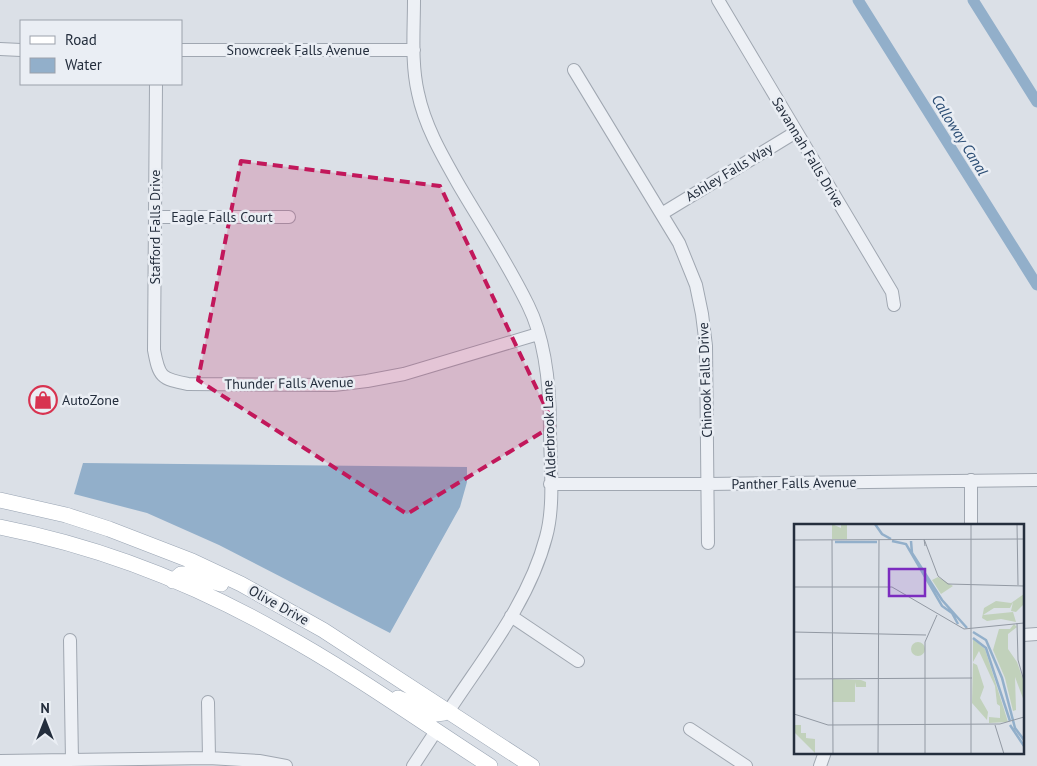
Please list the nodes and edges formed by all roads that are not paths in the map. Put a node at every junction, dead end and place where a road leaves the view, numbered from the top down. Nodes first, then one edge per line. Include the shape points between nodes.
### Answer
1 (414, 0) edge
2 (718, 0) edge
3 (0, 50) edge
4 (20, 50) edge
5 (182, 50) edge
6 (414, 50) junction
7 (574, 70) dead end
8 (156, 85) edge
9 (796, 132) junction
10 (663, 213) junction
11 (155, 217) junction
12 (289, 217) dead end
13 (894, 306) dead end
14 (538, 334) junction
15 (158, 369) joint
16 (971, 480) junction
17 (1037, 480) edge
18 (550, 484) junction
19 (708, 484) junction
20 (0, 500) edge
21 (971, 524) edge
22 (0, 527) edge
23 (708, 543) dead end
24 (174, 581) junction
25 (272, 601) junction
26 (511, 616) junction
27 (1024, 634) edge
28 (1037, 634) edge
29 (70, 640) dead end
30 (578, 660) dead end
31 (358, 680) junction
32 (208, 702) dead end
33 (448, 712) junction
34 (690, 729) dead end
35 (436, 731) junction
36 (824, 754) edge
37 (209, 758) junction
38 (72, 761) junction
39 (0, 762) edge
40 (531, 765) edge
41 (286, 766) edge
42 (413, 766) edge
43 (490, 766) edge
44 (746, 766) edge
45 (820, 766) edge

1 - 6 street, Alderbrook Lane
2 - 9 street, Savannah Falls Drive
3 - 4 street
5 - 6 street, Snowcreek Falls Avenue
6 - 14 street, Alderbrook Lane via 418,92 433,137 529,306
7 - 10 street, Chinook Falls Drive
8 - 11 street, Stafford Falls Drive
9 - 10 street, Ashley Falls Way
9 - 13 street, Savannah Falls Drive via 892,292
10 - 19 street, Chinook Falls Drive via 688,262 702,314 706,346
11 - 12 street, Eagle Falls Court
11 - 15 street, Stafford Falls Drive via 154,350
14 - 15 street, Thunder Falls Avenue via 404,374 334,385 188,384 168,380
14 - 18 street, Alderbrook Lane via 550,400
16 - 17 street, Panther Falls Avenue
16 - 19 street, Panther Falls Avenue
16 - 21 street
18 - 19 street, Panther Falls Avenue
18 - 26 street, Alderbrook Lane via 547,536 527,589
19 - 23 street, Chinook Falls Drive
20 - 25 main road, Olive Drive via 66,515 143,542 192,561
22 - 24 main road, Olive Drive via 58,541
24 - 25 main road via 181,574 189,574
24 - 31 main road, Olive Drive via 278,631
25 - 33 main road, Olive Drive via 323,630
26 - 30 street
26 - 33 street, Alderbrook Lane
27 - 28 street
29 - 38 street
31 - 33 main road via 436,714
31 - 35 main road, Olive Drive
32 - 37 street
33 - 40 main road, Olive Drive
34 - 44 street
35 - 40 main road via 455,728
35 - 42 street
35 - 43 main road, Olive Drive
36 - 45 street
37 - 38 street
37 - 41 street
38 - 39 street

